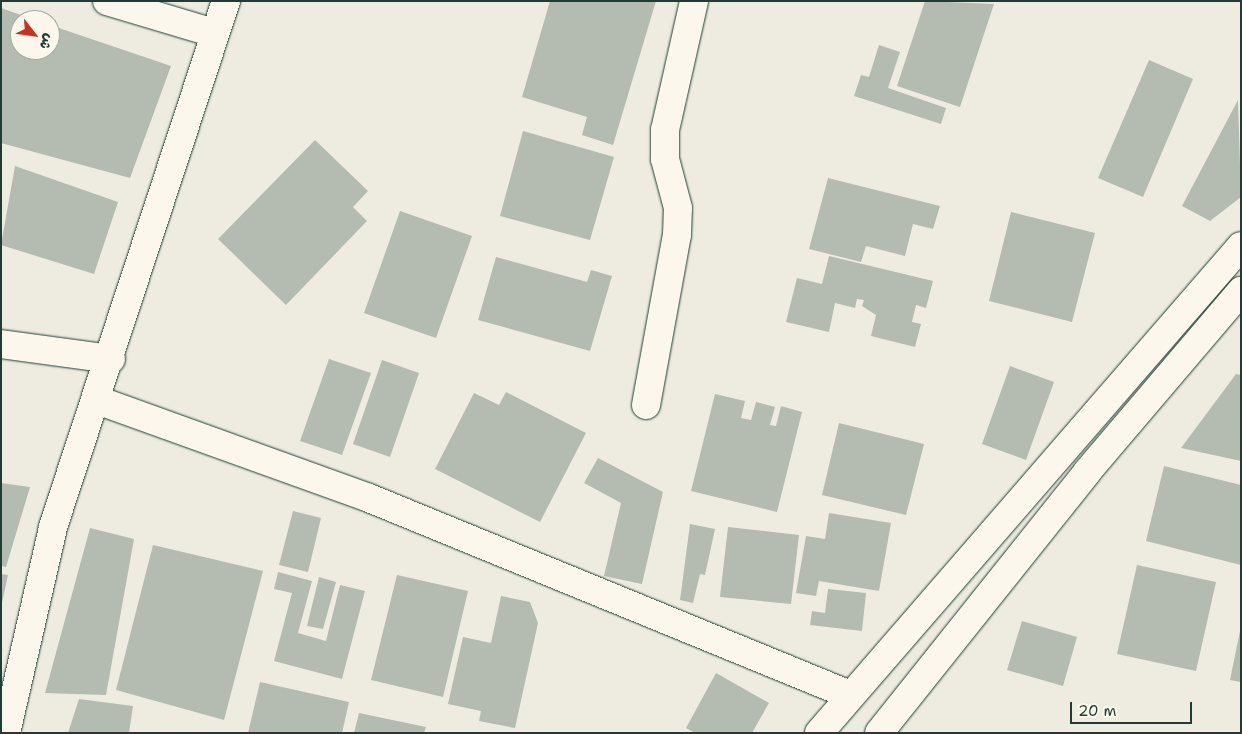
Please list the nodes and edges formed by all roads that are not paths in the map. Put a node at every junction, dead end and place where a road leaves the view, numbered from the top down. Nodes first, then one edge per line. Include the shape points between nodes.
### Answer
1 (107, 1) edge
2 (226, 1) edge
3 (694, 1) edge
4 (214, 33) junction
5 (1241, 246) edge
6 (1241, 291) edge
7 (1, 344) edge
8 (111, 359) junction
9 (97, 400) junction
10 (646, 405) dead end
11 (850, 695) junction
12 (7, 701) edge
13 (6, 733) edge
14 (819, 733) edge
15 (879, 733) edge

1 - 4 street
2 - 4 street
3 - 10 street via 665,130 665,159 678,208 677,235
4 - 8 street
5 - 11 street
6 - 15 street via 1087,472
7 - 8 street
8 - 9 street
9 - 11 street via 369,498
9 - 12 street via 53,526
11 - 14 street
12 - 13 street

